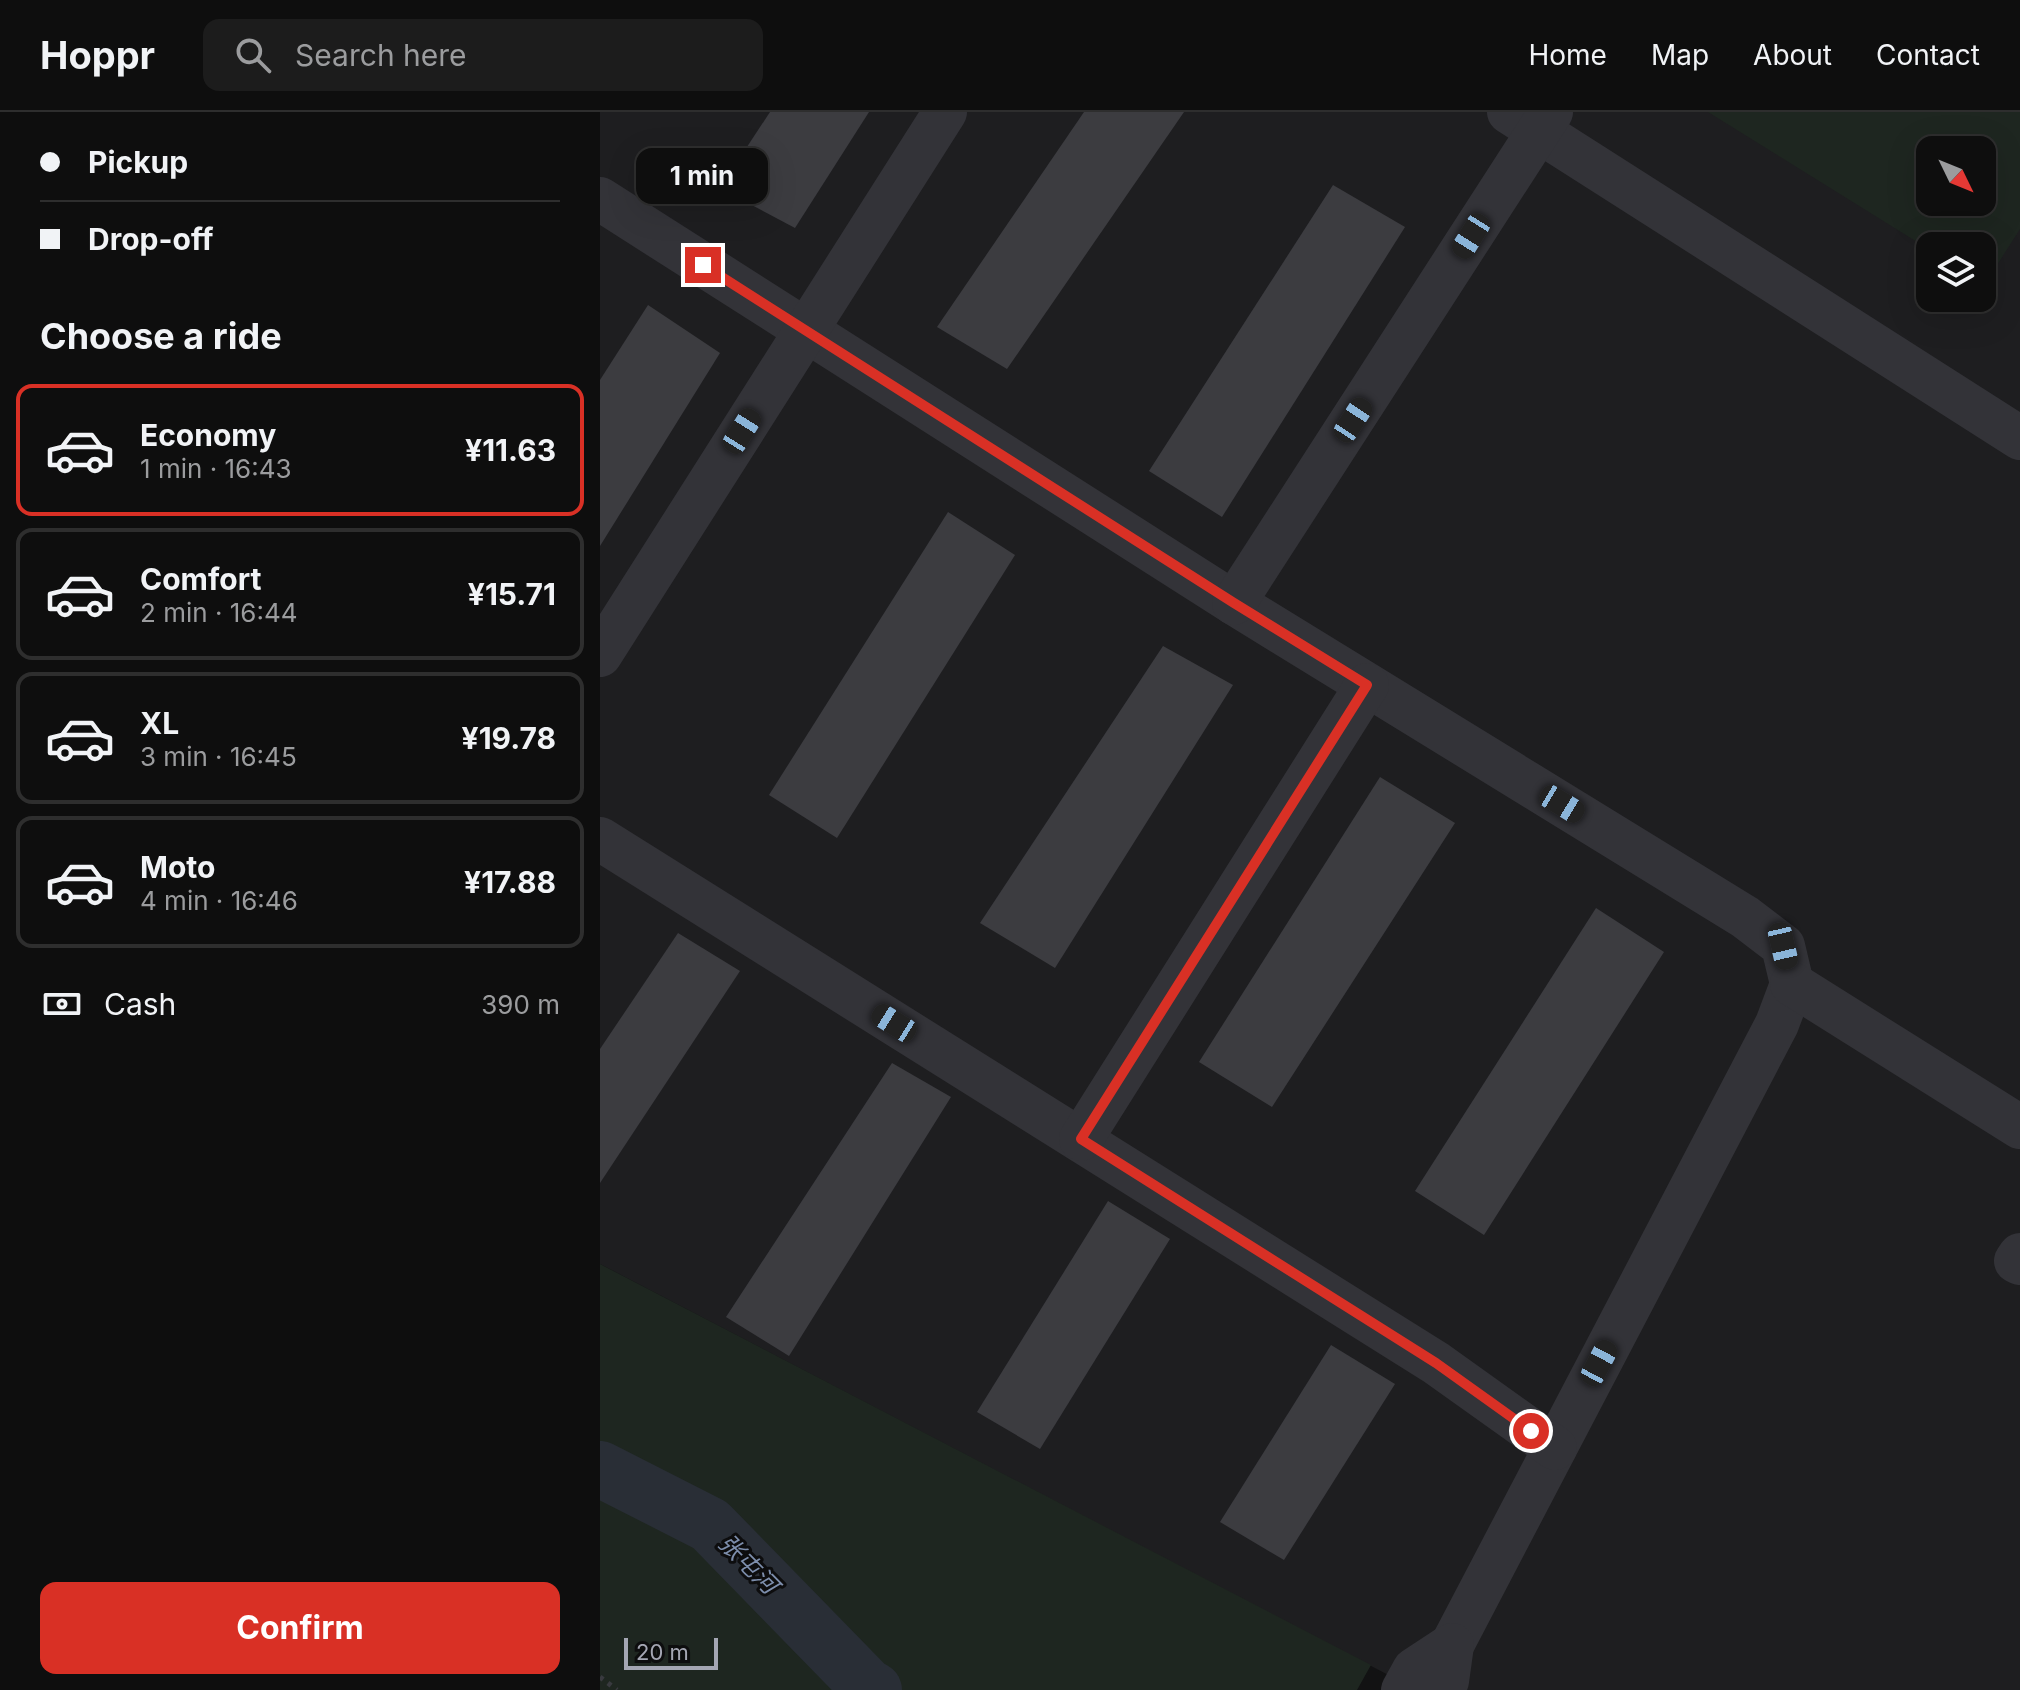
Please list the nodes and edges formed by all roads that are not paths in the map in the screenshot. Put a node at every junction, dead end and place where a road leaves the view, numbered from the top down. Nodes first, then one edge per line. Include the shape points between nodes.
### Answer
1 (945, 112) edge
2 (1533, 118) edge
3 (600, 199) edge
4 (806, 331) junction
5 (2020, 438) edge
6 (1234, 603) junction
7 (600, 655) edge
8 (1367, 685) junction
9 (600, 839) edge
10 (1792, 984) junction
11 (2020, 1127) edge
12 (1081, 1139) junction
13 (2020, 1255) edge
14 (2020, 1263) edge
15 (1555, 1448) junction
16 (1452, 1645) junction
17 (1403, 1690) edge
18 (1443, 1690) edge

1 - 4 street
2 - 5 street
2 - 6 street
3 - 4 street
4 - 6 street
4 - 7 street
6 - 8 street
8 - 10 street via 1745,917 1783,946
8 - 12 street
9 - 12 street
10 - 11 street
10 - 15 street via 1777,1024
12 - 15 street via 1436,1363
13 - 14 street
15 - 16 street
16 - 17 street via 1414,1670
16 - 18 street

